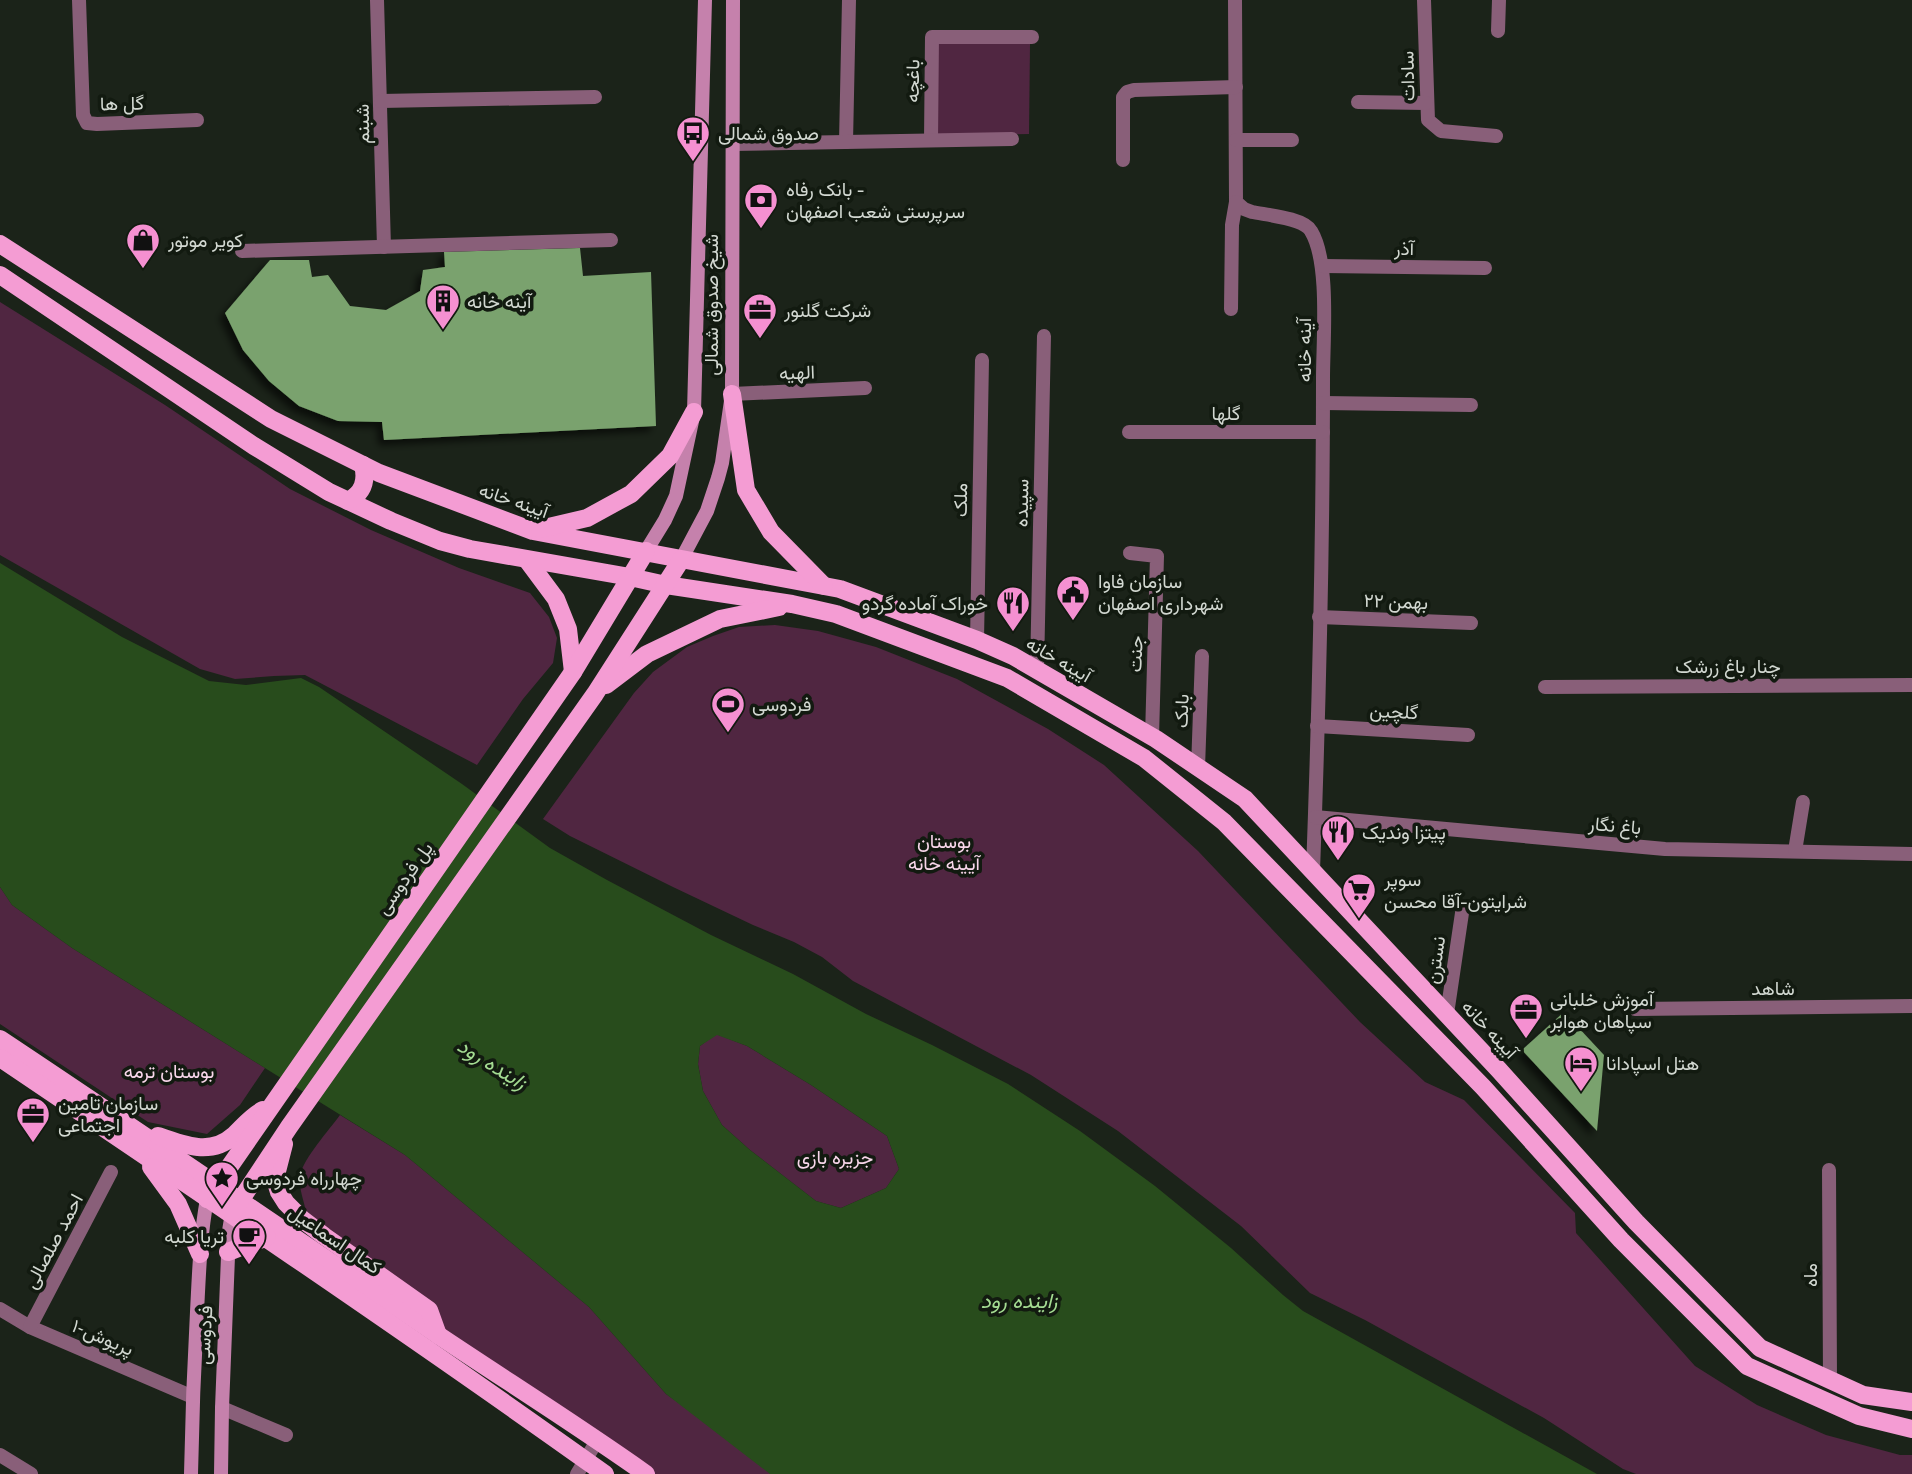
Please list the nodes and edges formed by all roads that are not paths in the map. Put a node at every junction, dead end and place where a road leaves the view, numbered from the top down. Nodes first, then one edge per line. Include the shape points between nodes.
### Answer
1 (79, 0) edge
2 (377, 0) edge
3 (849, 0) edge
4 (1235, 0) edge
5 (1424, 0) edge
6 (1499, 0) edge
7 (699, 1) edge
8 (735, 4) edge
9 (1498, 31) dead end
10 (1031, 37) dead end
11 (1236, 87) junction
12 (596, 97) dead end
13 (381, 101) junction
14 (1358, 102) dead end
15 (1426, 103) junction
16 (197, 120) dead end
17 (1496, 136) dead end
18 (1012, 139) dead end
19 (930, 140) junction
20 (1236, 140) junction
21 (1292, 140) dead end
22 (846, 142) junction
23 (733, 144) junction
24 (1124, 160) dead end
25 (1236, 202) junction
26 (611, 240) dead end
27 (0, 244) edge
28 (384, 247) junction
29 (242, 251) dead end
30 (1323, 266) junction
31 (1485, 268) dead end
32 (0, 275) edge
33 (1231, 309) dead end
34 (1044, 336) dead end
35 (982, 360) dead end
36 (865, 388) dead end
37 (732, 394) junction
38 (1323, 403) junction
39 (1471, 405) dead end
40 (694, 412) junction
41 (1129, 432) dead end
42 (1323, 432) junction
43 (363, 465) junction
44 (348, 501) junction
45 (533, 531) junction
46 (646, 551) junction
47 (1130, 553) dead end
48 (527, 560) junction
49 (681, 560) junction
50 (630, 577) junction
51 (666, 585) junction
52 (824, 586) junction
53 (792, 604) junction
54 (1320, 617) junction
55 (1471, 623) dead end
56 (977, 640) junction
57 (1202, 656) dead end
58 (1037, 670) junction
59 (573, 672) junction
60 (1912, 685) edge
61 (1545, 687) dead end
62 (595, 694) junction
63 (1317, 726) junction
64 (1468, 734) dead end
65 (1152, 737) junction
66 (1198, 768) junction
67 (1802, 802) dead end
68 (1315, 817) junction
69 (1795, 852) junction
70 (1912, 854) edge
71 (1312, 872) junction
72 (1462, 912) dead end
73 (1912, 1006) edge
74 (1635, 1009) dead end
75 (1447, 1014) junction
76 (0, 1040) edge
77 (0, 1058) edge
78 (272, 1105) junction
79 (289, 1127) junction
80 (135, 1128) junction
81 (141, 1153) junction
82 (1829, 1171) dead end
83 (111, 1172) dead end
84 (213, 1192) junction
85 (236, 1207) junction
86 (267, 1237) junction
87 (228, 1252) junction
88 (200, 1254) junction
89 (0, 1309) edge
90 (30, 1327) junction
91 (438, 1335) junction
92 (1830, 1380) junction
93 (193, 1397) junction
94 (1912, 1402) edge
95 (222, 1408) junction
96 (1912, 1429) edge
97 (286, 1435) dead end
98 (598, 1440) junction
99 (0, 1455) edge
100 (581, 1467) edge
101 (31, 1474) edge
102 (191, 1474) edge
103 (221, 1474) edge
104 (605, 1474) edge
105 (646, 1474) edge

1 - 16 street, گل ها via 83,115 87,122
2 - 13 street, شبنم
3 - 22 street
4 - 11 street
5 - 15 street, سادات
6 - 9 street
7 - 40 main road, شیخ صدوق شمالی via 704,23
8 - 23 main road, شیخ صدوق شمالی
10 - 19 street, باغچه via 932,37
11 - 20 street
11 - 24 street via 1127,92 1123,97
12 - 13 street
13 - 28 street, شبنم
14 - 15 street
15 - 17 street, سادات via 1428,120 1441,131
18 - 19 street
19 - 22 street
20 - 21 street
20 - 25 street
22 - 23 street
23 - 37 main road, شیخ صدوق شمالی
25 - 30 street, آینه خانه via 1252,212 1304,223 1311,229
25 - 33 street
26 - 28 street
27 - 43 main road, آیینه خانه via 271,419
28 - 29 street
30 - 31 street, آذر
30 - 38 street, آینه خانه
32 - 44 main road via 254,446
34 - 58 street, سپیده
35 - 56 street, ملک
36 - 37 street, الهیه
37 - 49 main road, شیخ صدوق شمالی via 718,478 707,511
37 - 52 main road via 746,490 771,532
38 - 39 street
38 - 42 street, آینه خانه
40 - 45 main road via 670,456 631,494 587,518
40 - 46 main road, شیخ صدوق شمالی via 676,496
41 - 42 street, گلها
42 - 54 street, آینه خانه
43 - 44 main road via 363,486
43 - 45 main road, آیینه خانه
44 - 48 main road via 440,541
45 - 46 main road, آیینه خانه
46 - 49 main road, آیینه خانه
46 - 50 main road, شیخ صدوق شمالی
47 - 65 street, جنت via 1157,556
48 - 50 main road
48 - 59 main road via 556,599 568,629
49 - 51 main road, شیخ صدوق شمالی
49 - 52 main road, آیینه خانه
50 - 51 main road
50 - 59 main road, پل فردوسی
51 - 53 main road
51 - 62 main road
52 - 56 main road, آیینه خانه
53 - 62 main road via 720,619 647,654
53 - 96 main road via 836,614 1007,678 1144,758 1224,822 1483,1087 1621,1240 1747,1366 1859,1416
54 - 55 street, ۲۲ بهمن
54 - 63 street, آینه خانه
56 - 58 main road, آیینه خانه
57 - 66 street, بابک
58 - 65 main road, آیینه خانه
59 - 78 main road, پل فردوسی
60 - 61 street, چنار باغ زرشک
62 - 79 main road
63 - 64 street, گلچین
63 - 68 street, آینه خانه
65 - 66 main road, آیینه خانه
66 - 71 main road, آیینه خانه via 1245,799
67 - 69 street
68 - 69 street, باغ نگار via 1665,849
68 - 71 street, آینه خانه
69 - 70 street, باغ نگار
71 - 75 main road, آیینه خانه
72 - 75 street, نسترن
73 - 74 street, شاهد
75 - 92 main road, آیینه خانه via 1636,1222 1760,1348
76 - 80 main road, کمال اسماعیل
77 - 81 main road, کمال اسماعیل
78 - 80 main road via 227,1141 206,1148 185,1146
78 - 84 main road, پل فردوسی
79 - 85 main road
79 - 91 main road via 275,1179 286,1203 324,1236 429,1310
80 - 84 main road, کمال اسماعیل
81 - 84 main road, کمال اسماعیل
81 - 88 main road via 178,1205
82 - 92 street, ماه
83 - 90 street, احمد صلصالی
84 - 85 main road, کمال اسماعیل
84 - 88 main road, فردوسی
85 - 86 main road, کمال اسماعیل
85 - 87 main road, فردوسی
85 - 91 main road, کمال اسماعیل
86 - 87 main road
86 - 100 main road, کمال اسماعیل
87 - 95 main road, فردوسی
88 - 93 main road, فردوسی
89 - 90 street, ۱-پریوش
90 - 93 street, ۱-پریوش
91 - 98 main road, کمال اسماعیل
92 - 94 main road, آیینه خانه via 1863,1395
93 - 102 main road, فردوسی
95 - 97 street
95 - 103 main road, فردوسی
98 - 100 street
98 - 105 main road, کمال اسماعیل
99 - 101 street
100 - 104 main road, کمال اسماعیل

